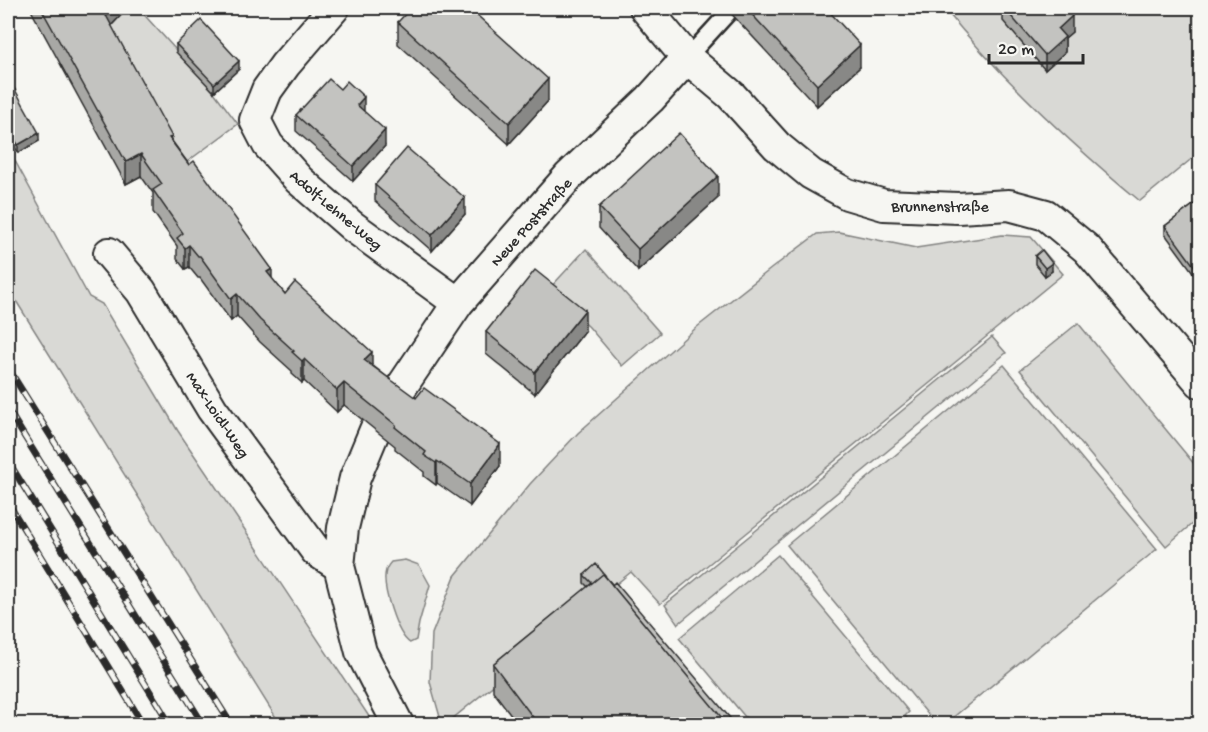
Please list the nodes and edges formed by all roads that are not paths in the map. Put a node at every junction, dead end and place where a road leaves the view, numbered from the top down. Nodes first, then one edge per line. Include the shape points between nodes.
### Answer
1 (334, 8) edge
2 (645, 8) edge
3 (730, 12) dead end
4 (687, 58) junction
5 (109, 253) dead end
6 (458, 303) junction
7 (1200, 382) edge
8 (392, 401) edge
9 (375, 430) edge
10 (339, 566) junction
11 (398, 724) edge

1 - 6 street, Adolf-Lehne-Weg via 267,90 255,120 268,145 298,180 351,226
2 - 4 street, Brunnenstraße
3 - 4 lane
4 - 6 street, Neue Poststraße via 569,176
4 - 7 street, Brunnenstraße via 731,95 777,146 811,174 847,194 884,205 1009,205 1046,215 1087,249
5 - 10 street, Max-Loidl-Weg via 141,291 212,409 288,513 316,551
6 - 8 street, Neue Poststraße
9 - 10 street via 355,478
10 - 11 street via 362,652

